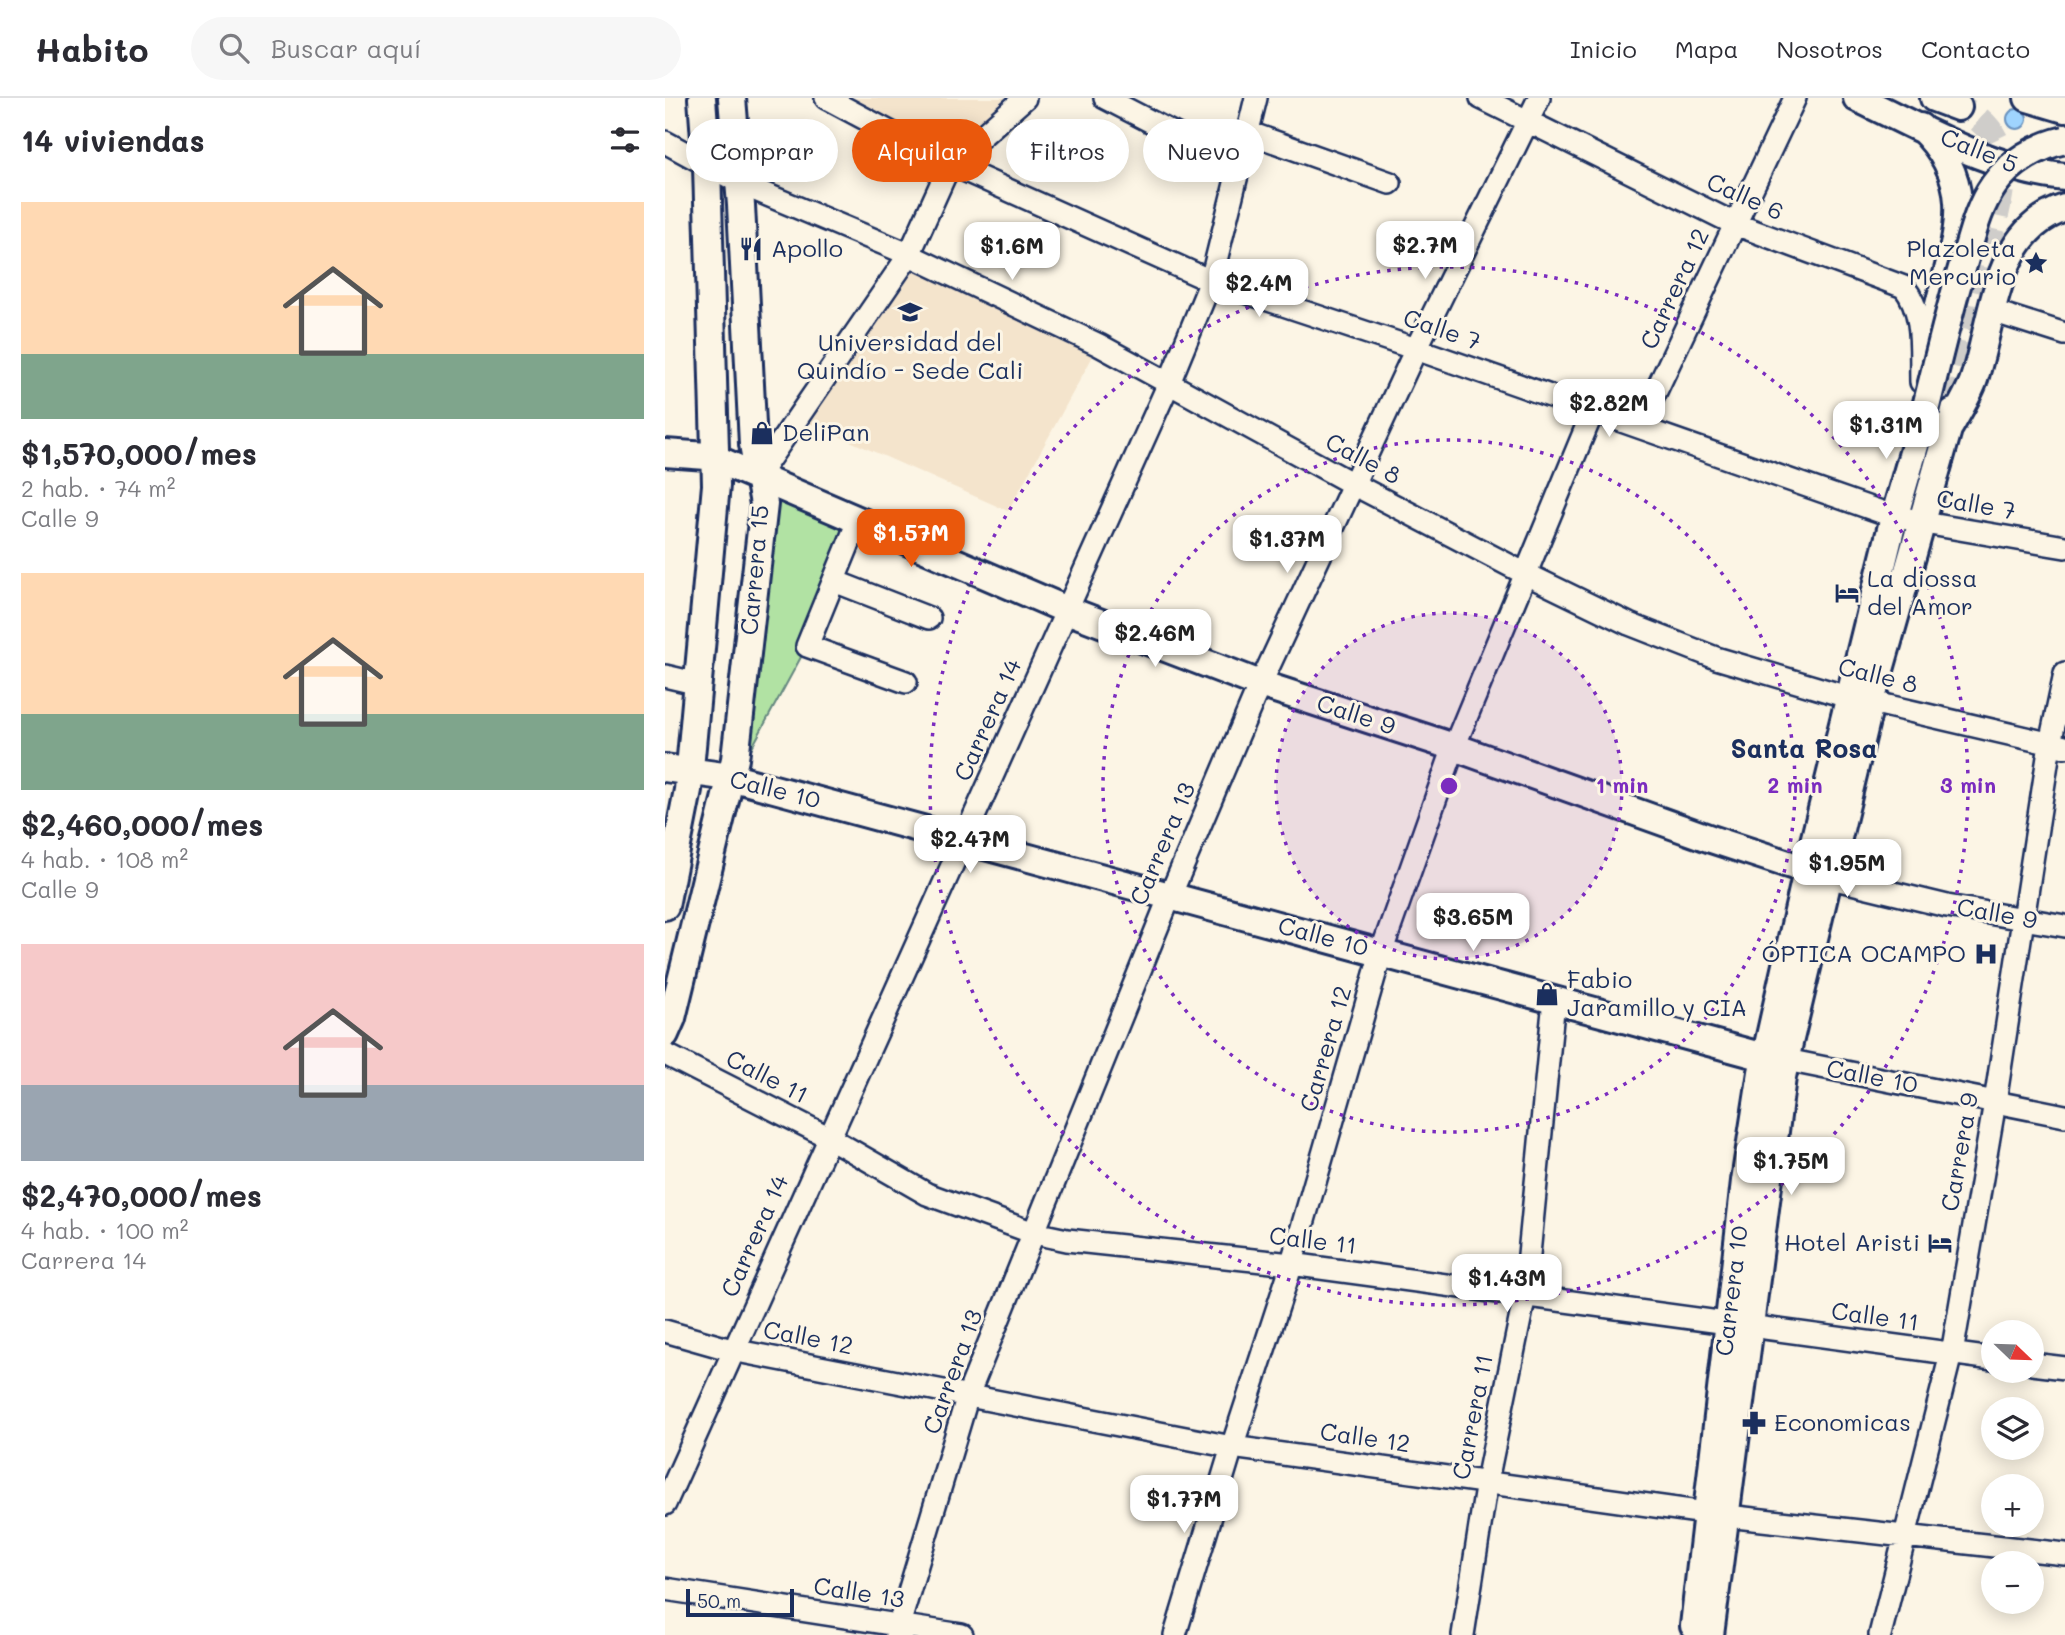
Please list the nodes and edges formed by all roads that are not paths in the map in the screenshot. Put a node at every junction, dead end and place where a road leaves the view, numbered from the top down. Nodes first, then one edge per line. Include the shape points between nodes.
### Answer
1 (702, 98) edge
2 (732, 98) edge
3 (826, 98) edge
4 (1025, 98) edge
5 (1105, 98) edge
6 (1256, 98) edge
7 (1481, 98) edge
8 (1539, 98) edge
9 (1795, 98) edge
10 (1857, 98) edge
11 (2028, 98) edge
12 (2065, 109) edge
13 (704, 119) edge
14 (734, 119) edge
15 (865, 119) edge
16 (1145, 119) edge
17 (1250, 119) edge
18 (1527, 121) junction
19 (992, 127) edge
20 (1920, 127) junction
21 (1264, 138) edge
22 (2065, 140) edge
23 (665, 142) edge
24 (686, 154) edge
25 (2065, 177) edge
26 (707, 182) edge
27 (739, 182) joint
28 (942, 182) edge
29 (990, 182) edge
30 (1234, 182) edge
31 (1390, 184) dead end
32 (2065, 208) edge
33 (1735, 224) junction
34 (909, 255) junction
35 (1211, 281) junction
36 (1992, 311) junction
37 (2065, 334) edge
38 (1416, 348) junction
39 (1921, 382) junction
40 (1169, 383) junction
41 (1593, 411) junction
42 (1923, 416) junction
43 (1639, 427) junction
44 (665, 453) edge
45 (716, 459) junction
46 (757, 478) junction
47 (1353, 484) junction
48 (1895, 516) junction
49 (857, 520) junction
50 (1922, 522) junction
51 (2065, 547) edge
52 (1526, 574) junction
53 (834, 581) junction
54 (1067, 610) junction
55 (929, 618) dead end
56 (2065, 673) edge
57 (665, 676) edge
58 (907, 682) dead end
59 (699, 684) junction
60 (1260, 684) junction
61 (1860, 700) junction
62 (2058, 746) edge
63 (1454, 747) junction
64 (678, 771) edge
65 (730, 777) junction
66 (963, 839) junction
67 (1817, 874) junction
68 (1170, 896) junction
69 (665, 906) edge
70 (2024, 920) junction
71 (2065, 926) edge
72 (1381, 953) junction
73 (1554, 1000) junction
74 (665, 1034) edge
75 (665, 1054) edge
76 (1775, 1058) junction
77 (1995, 1102) junction
78 (2065, 1116) edge
79 (828, 1137) junction
80 (1034, 1234) junction
81 (1291, 1264) junction
82 (1525, 1295) junction
83 (1739, 1324) junction
84 (665, 1331) edge
85 (732, 1350) junction
86 (1951, 1353) junction
87 (1981, 1357) edge
88 (2044, 1365) edge
89 (2065, 1368) edge
90 (968, 1395) junction
91 (1232, 1447) junction
92 (1487, 1481) junction
93 (665, 1504) edge
94 (1716, 1514) junction
95 (1905, 1537) junction
96 (2065, 1554) edge
97 (665, 1589) edge
98 (897, 1630) edge
99 (962, 1635) edge
100 (1175, 1635) edge
101 (1464, 1635) edge
102 (1693, 1635) edge
103 (1710, 1635) edge
104 (1881, 1635) edge

1 - 13 main road, Carrera 15
2 - 14 main road, Carrera 15
3 - 15 street, Calle 7
4 - 19 street
5 - 16 street
6 - 17 street, Carrera 14
7 - 18 street, Calle 6
8 - 18 street, Carrera 13
9 - 33 street, Carrera 12
10 - 20 main road, Calle 5
11 - 12 main road
18 - 33 street, Calle 6
18 - 38 street, Carrera 13
20 - 25 main road, Calle 5 via 2007,165
20 - 39 main road via 1948,160 1959,204
21 - 31 street
22 - 42 main road, Carrera 10, bridge via 2016,162 1985,201 1958,278
23 - 24 street, Calle 8
26 - 45 main road, Carrera 15
27 - 34 street, Calle 8
27 - 46 main road, Carrera 15
28 - 34 street
29 - 35 street, Calle 7
30 - 35 street, Carrera 14
32 - 36 main road, Carrera 10 via 2039,221 2018,242
33 - 39 street, Calle 6 via 1904,287 1918,312
33 - 43 street, Carrera 12
34 - 40 street, Calle 8
34 - 46 street
35 - 38 street, Calle 7
35 - 40 street, Carrera 14
36 - 37 street
36 - 50 main road, Carrera 10 via 1972,384 1952,419
38 - 41 street, Calle 7
38 - 47 street, Carrera 13
39 - 42 main road
40 - 47 street, Calle 8
40 - 54 street, Carrera 14
41 - 43 street, Calle 7
41 - 52 street, Carrera 12
42 - 48 main road, Carrera 10
43 - 48 street, Calle 7
44 - 45 main road, Calle 9
45 - 46 main road, Calle 9
45 - 59 main road, Carrera 15
46 - 49 main road, Calle 9
46 - 65 main road, Carrera 15 via 764,504
47 - 52 street, Calle 8
47 - 60 street, Carrera 13
48 - 50 street, Calle 7
48 - 61 main road, Carrera 10
49 - 53 street
49 - 54 main road, Calle 9
50 - 51 street, Calle 7
50 - 61 main road, Carrera 10
52 - 61 street, Calle 8 via 1629,624 1704,653
52 - 63 street, Carrera 12
53 - 55 street
53 - 58 street via 807,646
54 - 60 main road, Calle 9
54 - 66 street, Carrera 14
56 - 62 street, Carrera 9
57 - 59 street
59 - 64 main road, Carrera 15
60 - 63 main road, Calle 9
60 - 68 street, Carrera 13
61 - 62 street, Calle 8
61 - 67 main road, Carrera 10
62 - 70 street, Carrera 9
63 - 67 main road, Calle 9
63 - 72 street, Carrera 12
64 - 65 main road, Calle 10
64 - 69 main road, Carrera 15
65 - 66 main road, Calle 10
65 - 74 main road, Carrera 15
66 - 68 main road, Calle 10
66 - 79 street, Carrera 14
67 - 70 street, Calle 9
67 - 76 main road, Carrera 10
68 - 72 main road, Calle 10
68 - 80 street, Carrera 13
70 - 71 street, Calle 9
70 - 77 street, Carrera 9
72 - 73 main road, Calle 10
72 - 81 street, Carrera 12
73 - 76 main road, Calle 10
73 - 82 street, Carrera 11
75 - 79 street, Calle 11
76 - 77 street, Calle 10
76 - 83 main road, Carrera 10 via 1745,1181
77 - 78 street, Calle 10
77 - 86 street, Carrera 9
79 - 80 street, Calle 11 via 927,1194
79 - 85 street, Carrera 14
80 - 81 street, Calle 11
80 - 90 street, Carrera 13
81 - 82 street, Calle 11
81 - 91 street, Carrera 12
82 - 83 street, Calle 11
82 - 92 street, Carrera 11
83 - 86 street, Calle 11
83 - 94 main road, Carrera 10
84 - 85 street, Calle 12
85 - 90 street, Calle 12
85 - 93 street, Carrera 14
86 - 87 street, Calle 11
86 - 95 street, Carrera 9
88 - 89 street
90 - 91 street, Calle 12
90 - 98 street, Carrera 13
91 - 92 street, Calle 12
91 - 100 street, Carrera 12
92 - 94 street, Calle 12
92 - 101 street, Carrera 11
94 - 95 street, Calle 12
94 - 102 main road, Carrera 10
94 - 103 main road, Carrera 10
95 - 96 street, Calle 12
95 - 104 street, Carrera 9
97 - 98 street, Calle 13
98 - 99 street, Calle 13

